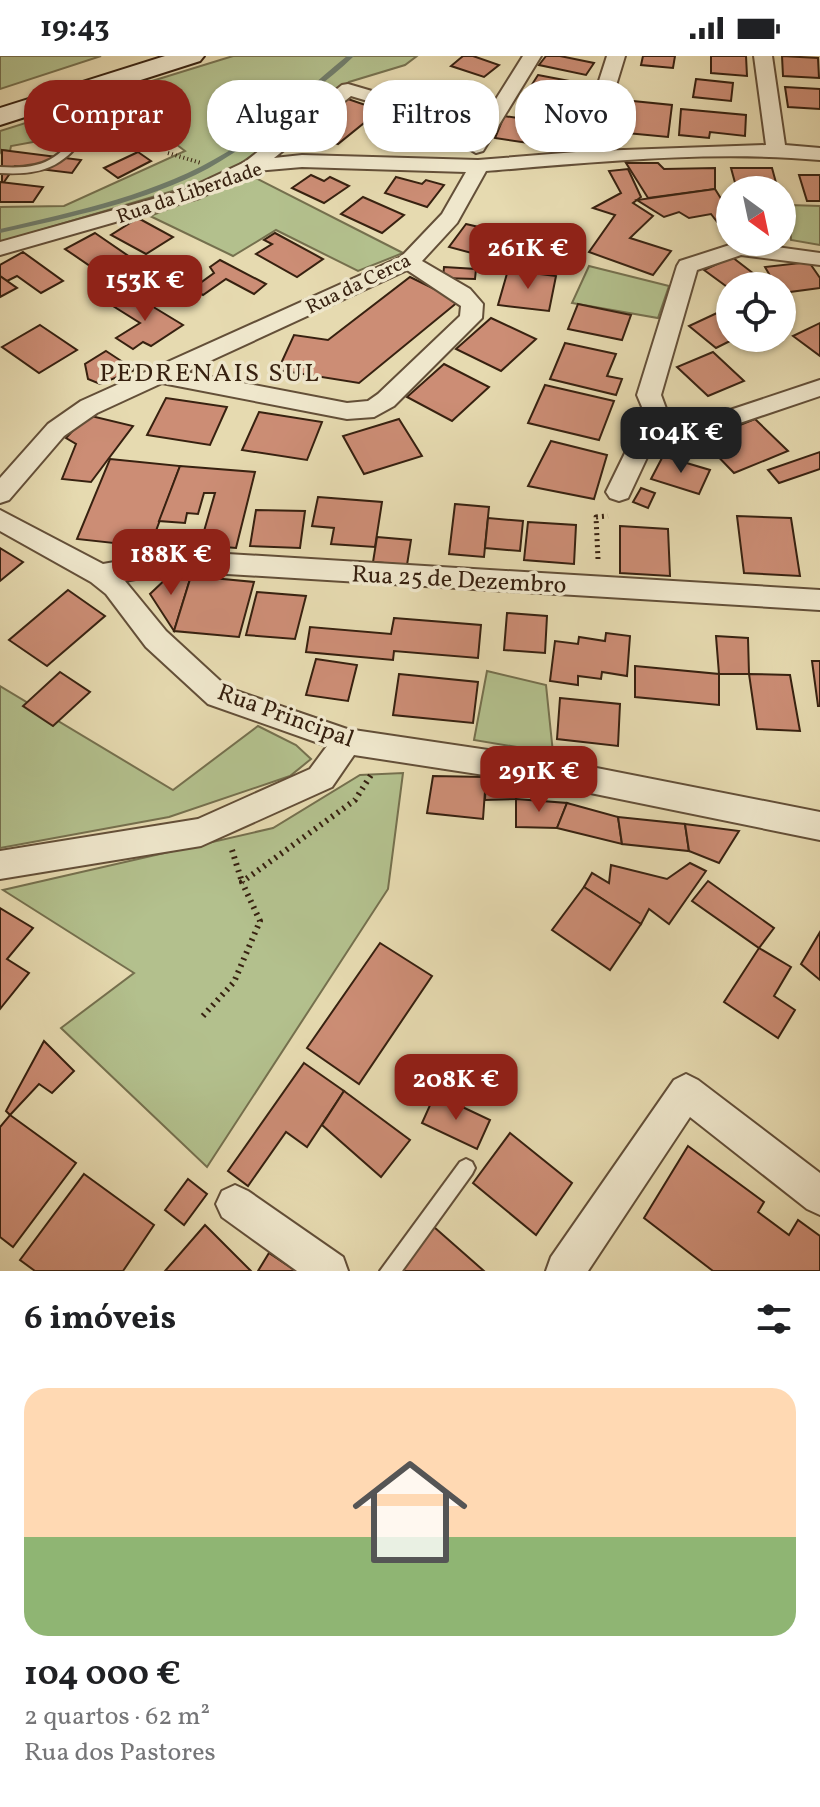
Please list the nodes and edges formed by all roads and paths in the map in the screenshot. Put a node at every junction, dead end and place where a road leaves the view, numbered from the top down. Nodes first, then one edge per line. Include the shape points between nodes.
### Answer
1 (130, 56) edge
2 (191, 56) edge
3 (532, 56) edge
4 (616, 56) edge
5 (763, 56) edge
6 (115, 80) edge
7 (363, 94) edge
8 (0, 99) edge
9 (499, 107) edge
10 (24, 109) edge
11 (0, 117) edge
12 (776, 150) junction
13 (71, 152) edge
14 (473, 152) edge
15 (820, 154) edge
16 (584, 157) junction
17 (252, 166) junction
18 (478, 166) junction
19 (0, 170) edge
20 (0, 249) edge
21 (820, 259) edge
22 (408, 262) junction
23 (162, 375) junction
24 (820, 388) edge
25 (660, 422) junction
26 (619, 492) joint
27 (0, 494) edge
28 (0, 519) edge
29 (100, 575) junction
30 (600, 588) junction
31 (820, 600) edge
32 (347, 741) junction
33 (388, 747) junction
34 (820, 826) edge
35 (0, 865) edge
36 (203, 1016) dead end
37 (466, 1168) dead end
38 (820, 1196) edge
39 (235, 1204) dead end
40 (329, 1271) edge
41 (390, 1271) edge
42 (565, 1271) edge

1 - 8 street
2 - 6 street
3 - 9 street
4 - 16 street
5 - 12 street
7 - 17 street via 348,89
10 - 11 street
12 - 15 street
12 - 16 street
13 - 19 lane via 30,173
14 - 18 street, Rua da Cerca
16 - 18 street
17 - 18 street, Rua da Liberdade via 302,161
17 - 20 street, Rua da Liberdade via 192,194
18 - 22 street, Rua da Cerca via 473,185
21 - 25 street via 740,248 688,266 649,395
22 - 23 street, Rua da Cerca
22 - 23 street via 462,294 472,304 471,318 374,409 347,411
23 - 27 street, Rua da Cerca via 89,407 56,430
24 - 25 street via 722,421
25 - 26 street via 640,447
26 - 30 path via 613,516 596,517
28 - 29 street, Rua Principal
29 - 30 street, Rua 25 de Dezembro via 178,561
29 - 32 street, Rua Principal via 156,639 218,696
30 - 31 street, Rua 25 de Dezembro
32 - 33 street, Rua Principal
32 - 35 street via 321,778 201,832
33 - 34 street, Rua Principal via 556,773
33 - 36 path via 355,800 242,882 260,921 234,982
37 - 41 lane
38 - 42 street via 686,1092
39 - 40 street

